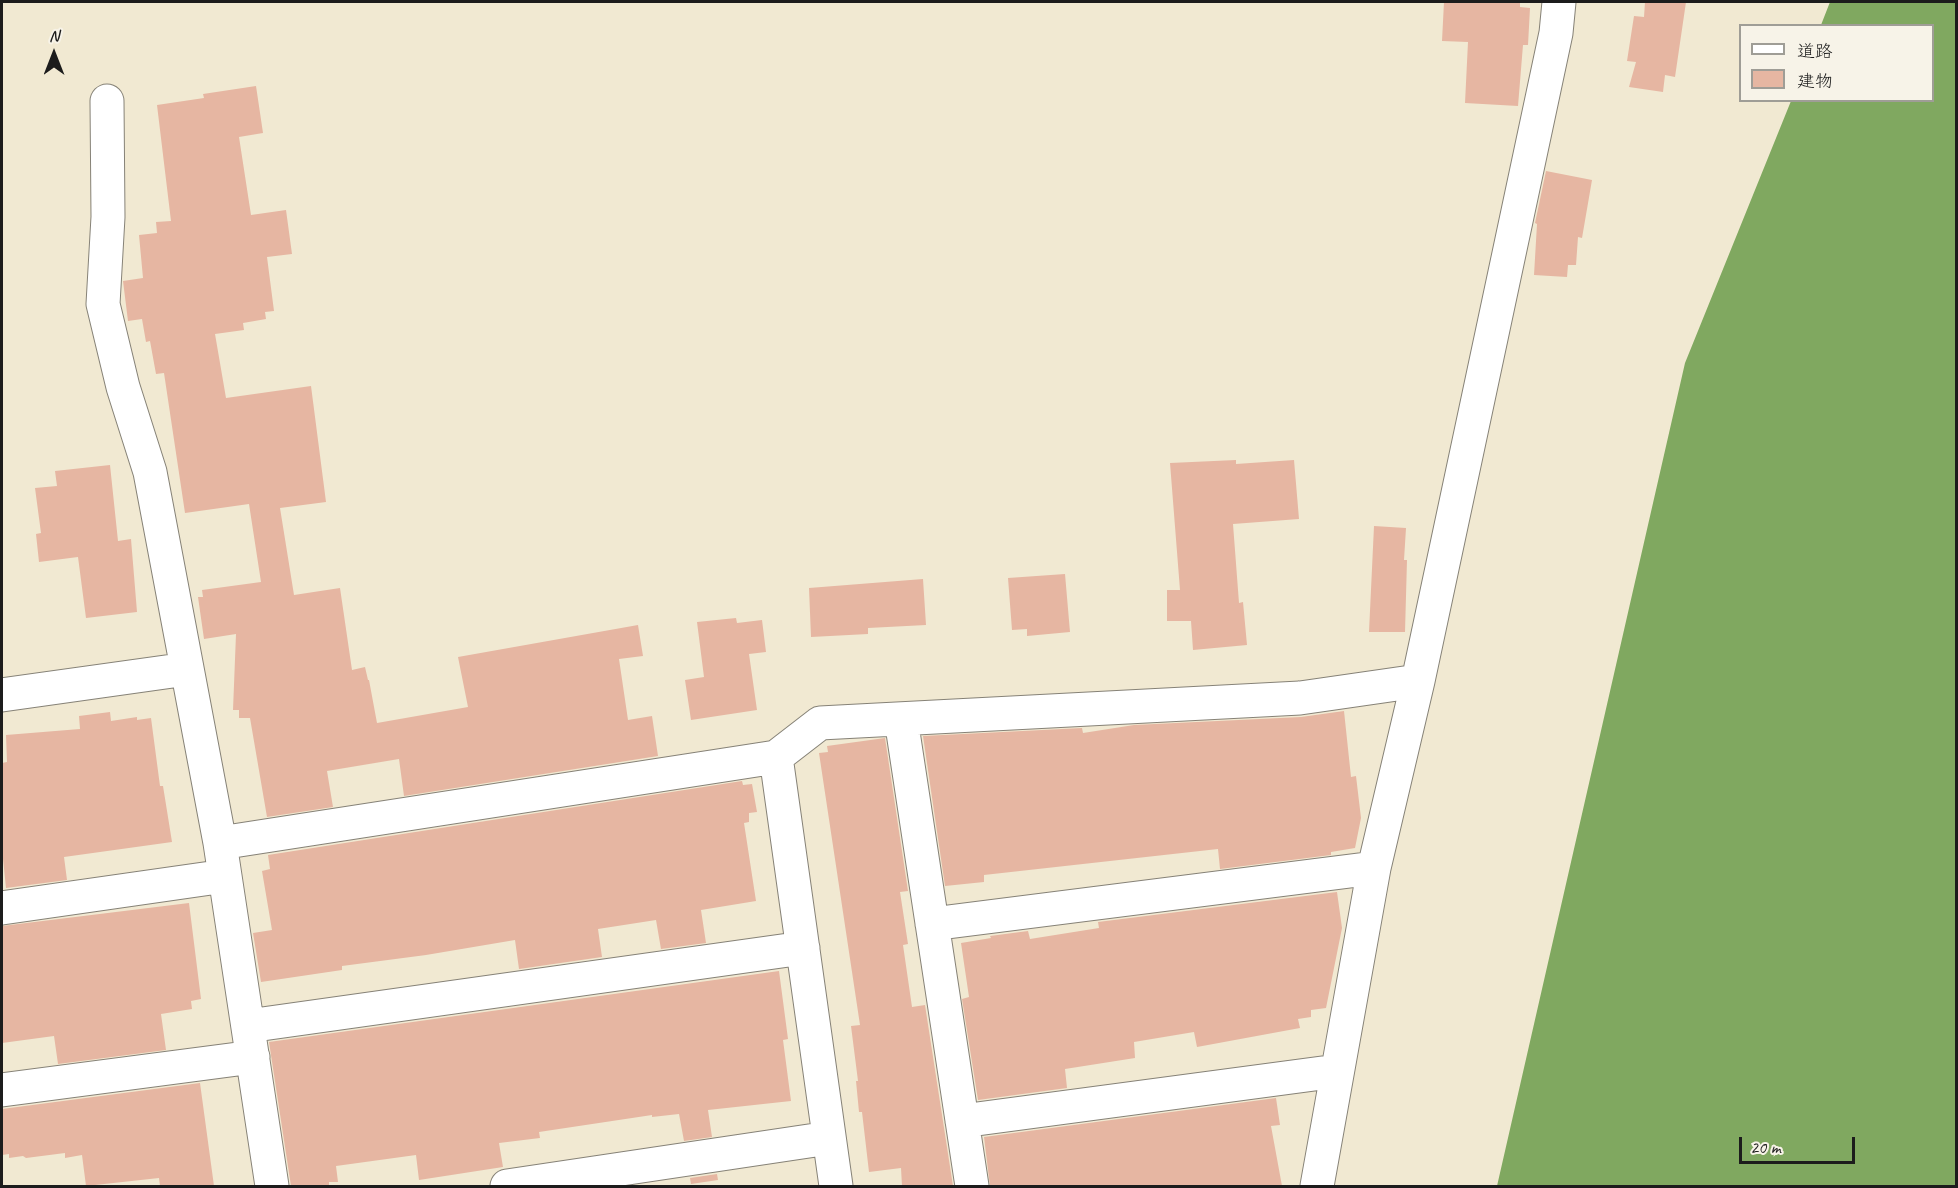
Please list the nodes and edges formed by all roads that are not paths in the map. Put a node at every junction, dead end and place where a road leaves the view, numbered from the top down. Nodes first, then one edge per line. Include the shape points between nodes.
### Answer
1 (1559, 2) edge
2 (107, 101) dead end
3 (188, 669) junction
4 (1418, 681) junction
5 (2, 695) edge
6 (901, 719) junction
7 (776, 757) junction
8 (220, 843) junction
9 (1374, 868) junction
10 (225, 876) junction
11 (2, 908) edge
12 (932, 924) junction
13 (803, 948) junction
14 (250, 1042) junction
15 (1337, 1071) junction
16 (2, 1090) edge
17 (962, 1121) junction
18 (829, 1138) junction
19 (272, 1186) edge
20 (507, 1186) edge
21 (836, 1186) edge
22 (972, 1186) edge
23 (1317, 1186) edge

1 - 4 street via 1556,33
2 - 3 street via 108,217 103,304 123,387 150,472
3 - 5 street
3 - 8 street
4 - 6 street via 1300,698
4 - 9 street
6 - 7 street via 820,723
6 - 12 street
7 - 8 street
7 - 13 street
8 - 10 street
9 - 12 street
9 - 15 street
10 - 11 street
10 - 14 street
12 - 17 street
13 - 14 street
13 - 18 street
14 - 16 street
14 - 19 street
15 - 17 street
15 - 23 street
17 - 22 street
18 - 20 street
18 - 21 street

